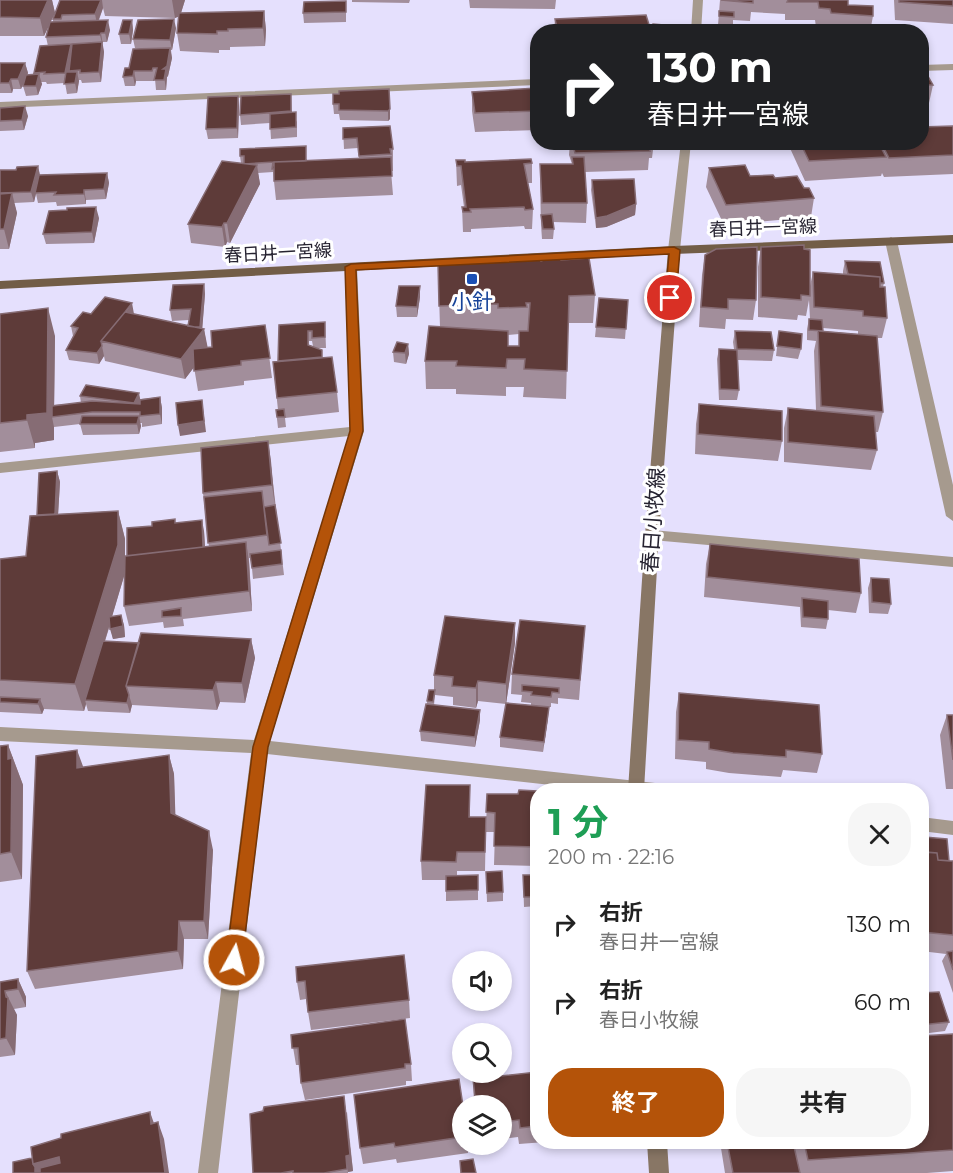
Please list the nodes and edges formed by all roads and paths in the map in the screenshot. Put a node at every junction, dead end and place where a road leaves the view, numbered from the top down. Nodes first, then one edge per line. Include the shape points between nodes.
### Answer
1 (698, 0) edge
2 (696, 24) edge
3 (953, 67) edge
4 (929, 68) edge
5 (530, 82) edge
6 (0, 105) edge
7 (685, 150) edge
8 (953, 239) edge
9 (891, 241) junction
10 (674, 250) junction
11 (351, 267) junction
12 (0, 285) edge
13 (357, 431) junction
14 (0, 468) edge
15 (953, 516) edge
16 (652, 535) junction
17 (953, 562) edge
18 (0, 734) edge
19 (260, 747) junction
20 (582, 783) edge
21 (636, 783) edge
22 (929, 825) edge
23 (953, 828) edge
24 (657, 1149) edge
25 (208, 1173) edge
26 (659, 1173) edge

1 - 2 street
3 - 4 street
5 - 6 street
7 - 10 street
8 - 9 main road, 春日井一宮線
9 - 10 main road, 春日井一宮線
9 - 15 street
10 - 11 main road, 春日井一宮線
10 - 16 main road, 春日小牧線
11 - 12 main road, 春日井一宮線
11 - 13 street
13 - 14 street
13 - 19 street
16 - 17 street
16 - 21 main road, 春日小牧線
18 - 19 street
19 - 20 street
19 - 25 street
22 - 23 street
24 - 26 main road

